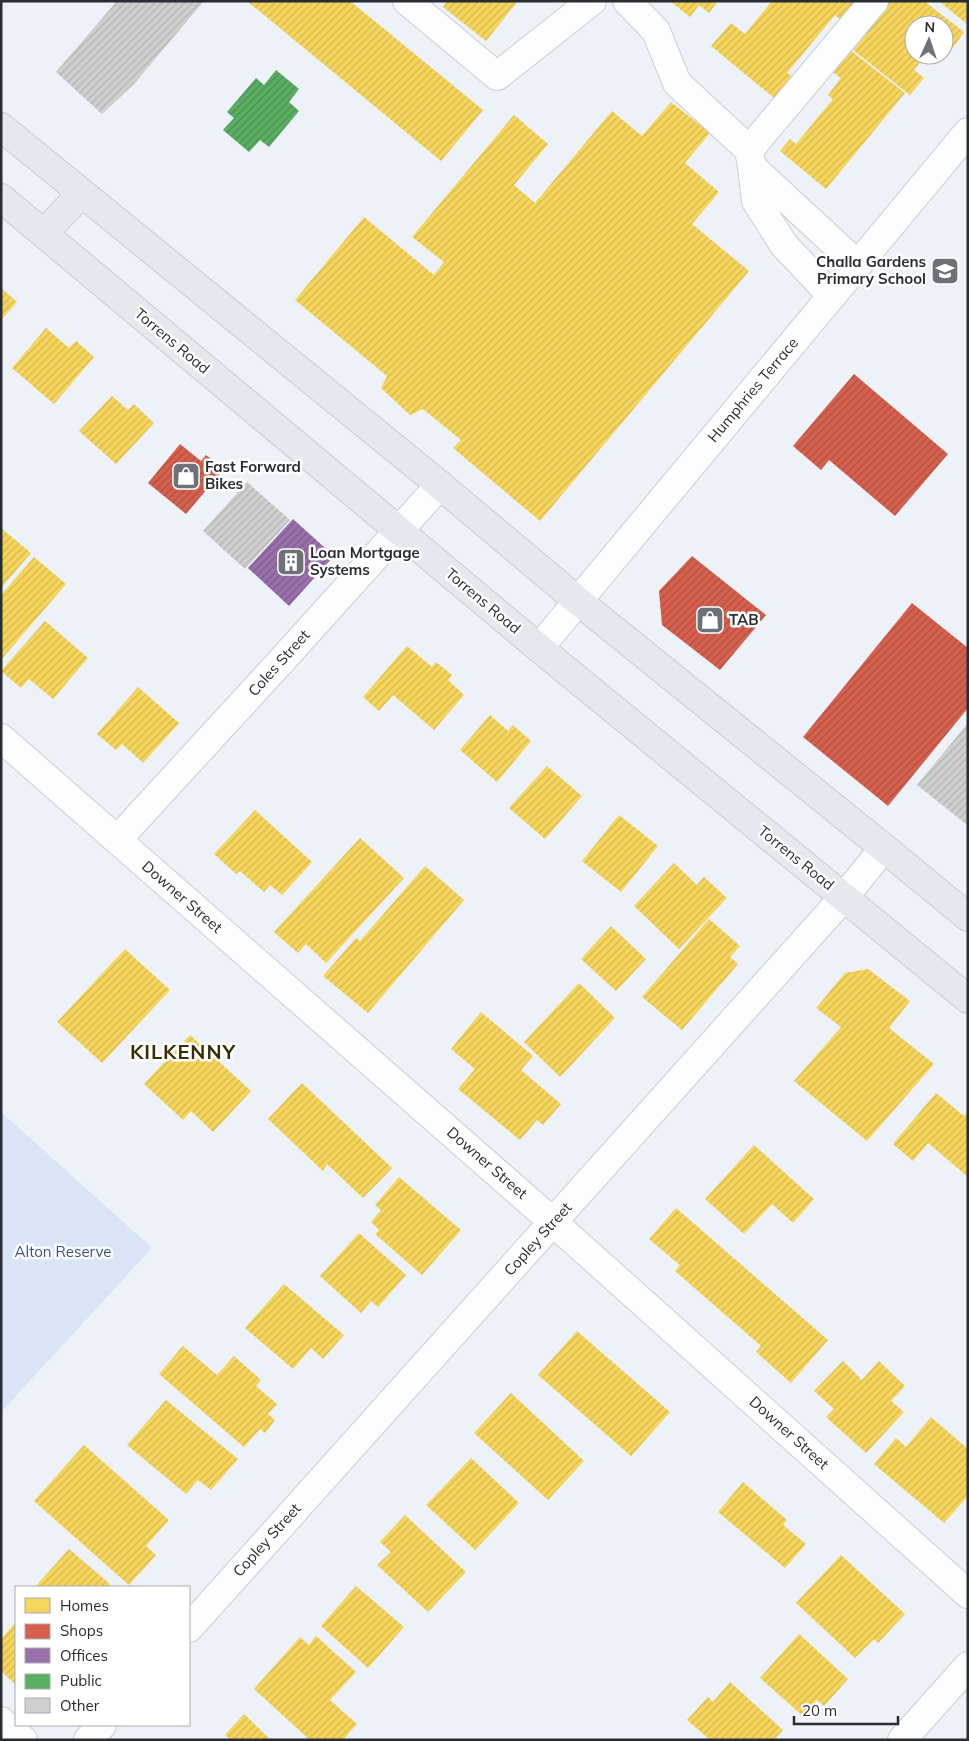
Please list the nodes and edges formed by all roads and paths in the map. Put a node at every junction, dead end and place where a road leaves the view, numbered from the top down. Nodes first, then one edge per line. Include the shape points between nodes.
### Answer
1 (407, 1) edge
2 (592, 1) edge
3 (627, 1) edge
4 (874, 1) edge
5 (1, 127) edge
6 (968, 132) edge
7 (751, 159) junction
8 (82, 193) junction
9 (1, 198) edge
10 (44, 233) junction
11 (858, 265) junction
12 (832, 296) junction
13 (440, 485) junction
14 (399, 532) junction
15 (578, 601) junction
16 (539, 648) junction
17 (1, 738) edge
18 (118, 840) junction
19 (884, 848) junction
20 (844, 897) junction
21 (968, 917) edge
22 (968, 999) edge
23 (553, 1222) junction
24 (968, 1594) edge
25 (190, 1627) edge
26 (968, 1666) edge
27 (1, 1721) edge
28 (101, 1726) edge
29 (23, 1740) edge
30 (88, 1740) edge
31 (902, 1740) edge

1 - 2 street via 497,76
3 - 7 street via 656,31 677,83
4 - 7 street
5 - 8 main road
6 - 11 street, Humphries Terrace
7 - 11 street
7 - 12 street via 756,202 784,245
8 - 10 main road
8 - 13 main road
9 - 10 main road, Torrens Road
10 - 14 main road, Torrens Road
11 - 12 street, Humphries Terrace
12 - 15 street, Humphries Terrace
13 - 14 street, Coles Street
13 - 15 main road
14 - 16 main road, Torrens Road
14 - 18 street, Coles Street
15 - 16 street, Humphries Terrace
15 - 19 main road
16 - 20 main road, Torrens Road
17 - 18 street, Downer Street
18 - 23 street, Downer Street
19 - 20 street, Copley Street
19 - 21 main road
20 - 22 main road, Torrens Road
20 - 23 street, Copley Street
23 - 24 street, Downer Street
23 - 25 street, Copley Street
26 - 31 street
27 - 29 street
28 - 30 street

